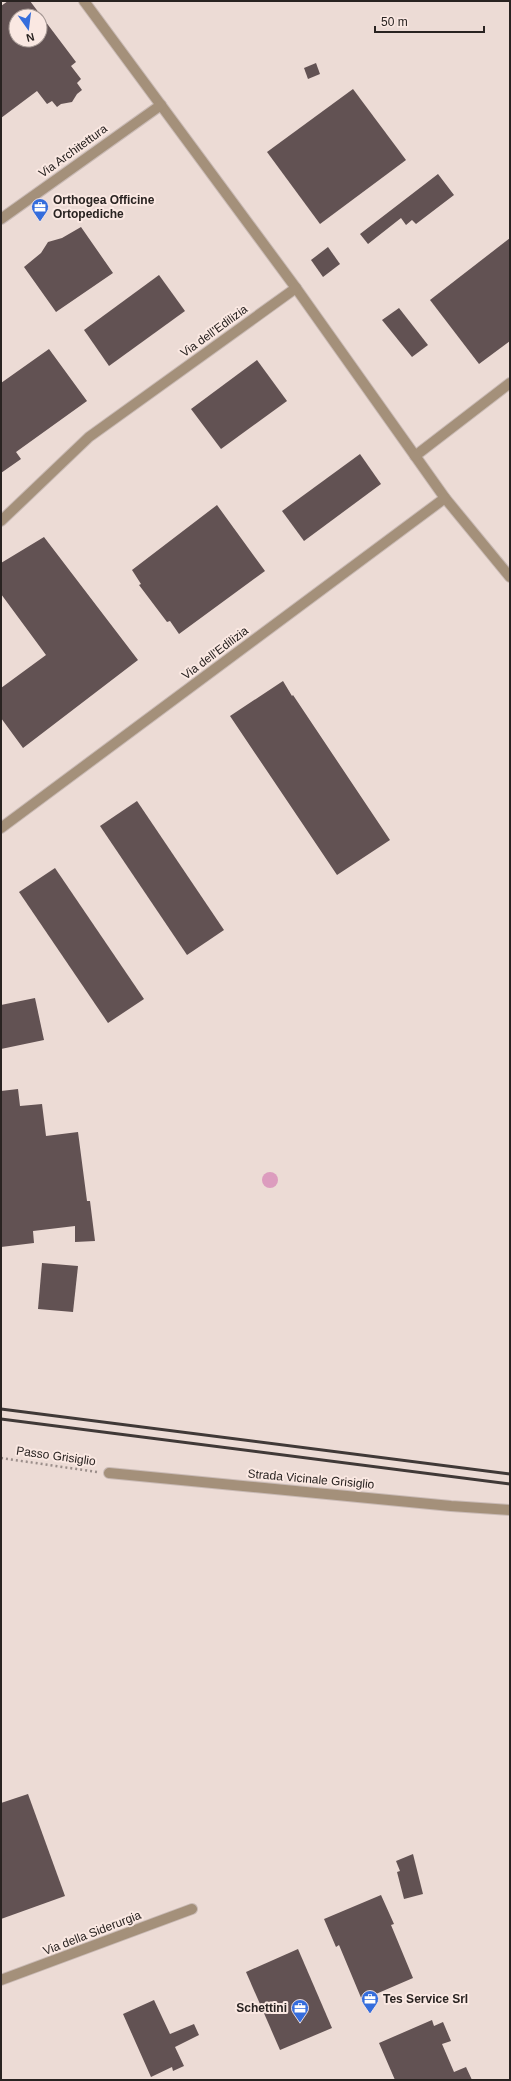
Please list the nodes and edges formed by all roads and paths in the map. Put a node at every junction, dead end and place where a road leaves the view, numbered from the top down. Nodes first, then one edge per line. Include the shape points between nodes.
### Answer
1 (84, 1) edge
2 (161, 105) junction
3 (1, 219) edge
4 (296, 288) junction
5 (510, 383) edge
6 (415, 456) junction
7 (445, 498) junction
8 (1, 521) edge
9 (510, 577) edge
10 (1, 828) edge
11 (1, 1458) edge
12 (109, 1473) joint
13 (510, 1510) edge
14 (192, 1909) dead end
15 (1, 1980) edge

1 - 2 street
2 - 3 street, Via Architettura
2 - 4 street
4 - 6 street
4 - 8 street, Via dell'Edilizia via 89,437
5 - 6 street
6 - 7 street
7 - 9 street
7 - 10 street, Via dell'Edilizia
11 - 12 path, Passo Grisiglio
12 - 13 street, Strada Vicinale Grisiglio
14 - 15 street, Via della Siderurgia

